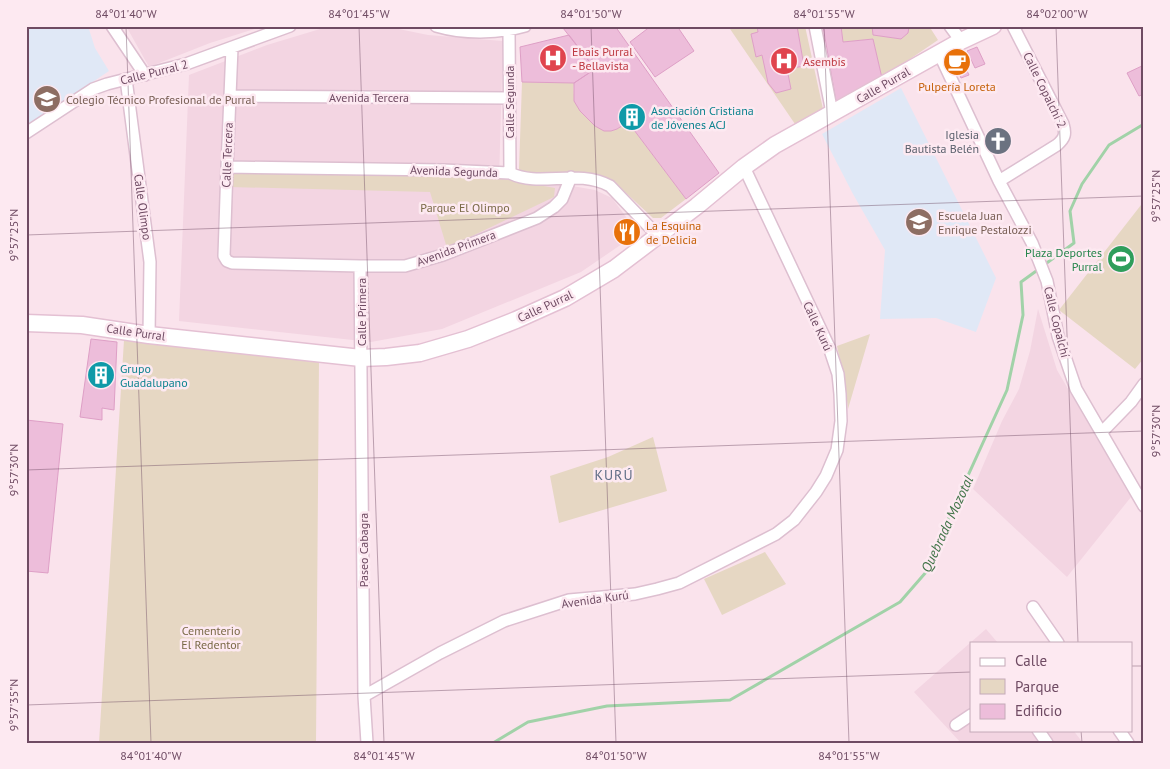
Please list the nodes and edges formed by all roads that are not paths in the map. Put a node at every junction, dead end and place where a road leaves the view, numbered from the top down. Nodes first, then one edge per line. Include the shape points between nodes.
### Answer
1 (112, 26) edge
2 (290, 26) edge
3 (436, 26) edge
4 (525, 26) edge
5 (815, 26) edge
6 (950, 26) edge
7 (993, 26) edge
8 (1013, 26) edge
9 (509, 31) junction
10 (961, 41) junction
11 (232, 48) junction
12 (939, 53) junction
13 (145, 75) junction
14 (126, 79) junction
15 (230, 96) junction
16 (509, 98) junction
17 (832, 113) junction
18 (26, 133) edge
19 (226, 167) junction
20 (744, 167) junction
21 (510, 173) junction
22 (571, 177) junction
23 (999, 181) junction
24 (657, 235) junction
25 (227, 261) joint
26 (360, 266) junction
27 (26, 322) edge
28 (149, 335) junction
29 (361, 358) junction
30 (1144, 384) edge
31 (1102, 432) junction
32 (816, 492) joint
33 (1144, 506) edge
34 (1033, 607) dead end
35 (1057, 642) edge
36 (364, 696) junction
37 (970, 716) edge
38 (956, 725) dead end
39 (1120, 732) edge
40 (1043, 736) edge
41 (367, 743) edge
42 (1033, 743) edge
43 (1128, 743) edge

1 - 13 street
2 - 11 street, Calle Purral 2
3 - 9 street via 453,31
4 - 9 street
5 - 17 street
6 - 10 street
7 - 10 street, Calle Purral
8 - 23 street, Calle Copalchí 2 via 1065,132 1057,145
9 - 16 street, Calle Segunda
10 - 12 street, Calle Purral
11 - 13 street, Calle Purral 2
11 - 15 street, Calle Tercera
12 - 17 street, Calle Purral
12 - 23 street, Calle Copalchí
13 - 14 street, Calle Purral 2
14 - 18 street, Calle Purral 2 via 93,89
14 - 28 street, Calle Olimpo via 150,262
15 - 16 street, Avenida Tercera
15 - 19 street, Calle Tercera
16 - 21 street, Calle Segunda
17 - 20 street, Calle Purral via 775,145
19 - 21 street, Avenida Segunda
19 - 25 street, Calle Tercera via 224,256
20 - 24 street, Calle Purral
20 - 32 street, Calle Kurú via 829,347 838,374 841,421 837,450
21 - 22 street, Avenida Segunda via 528,178
22 - 24 street, Avenida Segunda via 601,181 610,186
22 - 26 street, Avenida Primera via 562,198 537,218 406,266
23 - 31 street, Calle Copalchí via 1032,243 1076,389
24 - 29 street, Calle Purral via 614,269 565,298 516,320 420,353
25 - 26 street, Avenida Primera
26 - 29 street, Calle Primera
27 - 28 street, Calle Purral via 82,325
28 - 29 street, Calle Purral
29 - 36 street, Paseo Cabagra
30 - 31 street
31 - 33 street, Calle Copalchí
32 - 36 street, Avenida Kurú via 794,520 776,534 679,583 635,594 569,600 504,621
34 - 35 street
36 - 41 street, Paseo Cabagra
37 - 38 street
39 - 43 street
40 - 42 street

